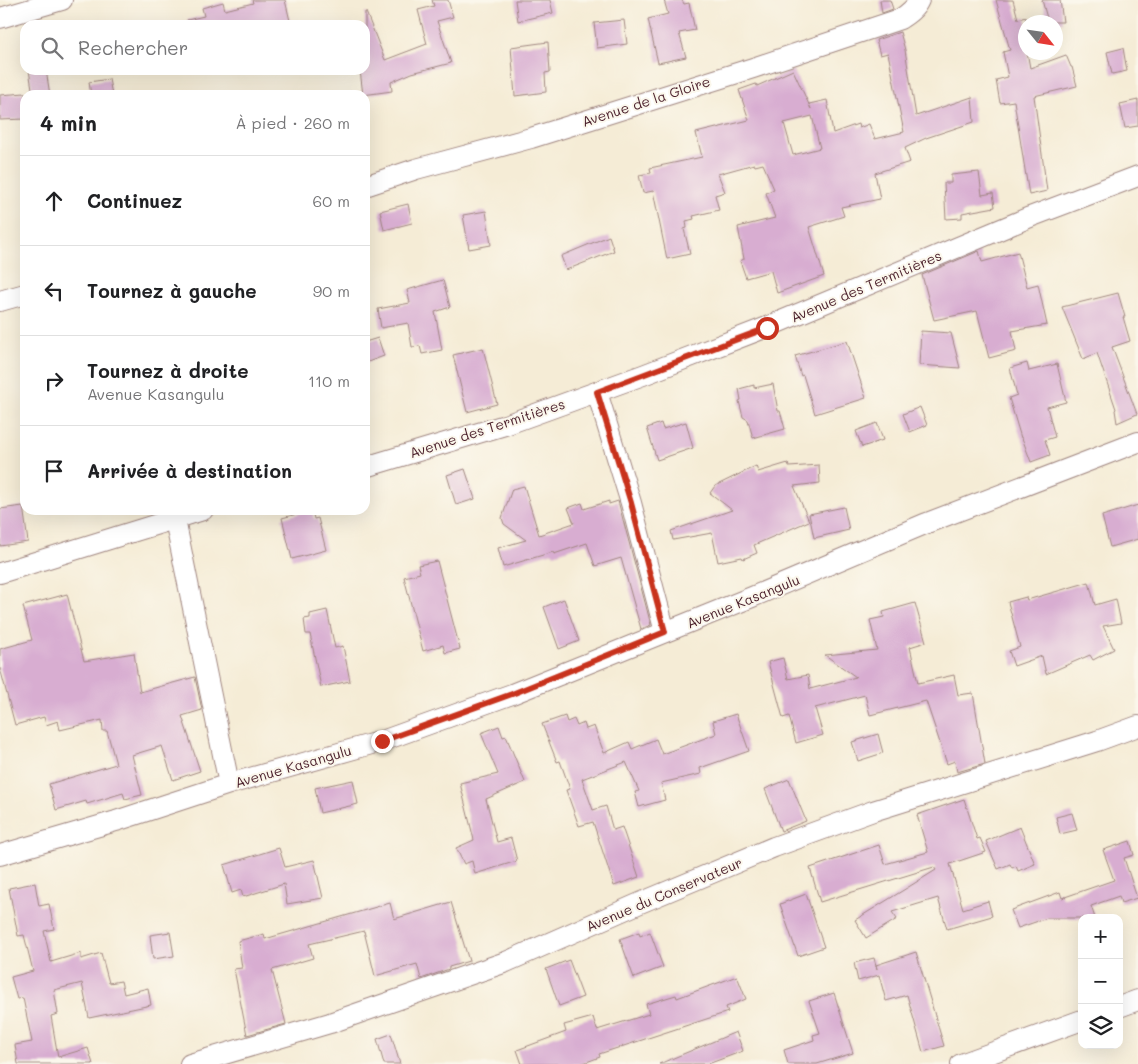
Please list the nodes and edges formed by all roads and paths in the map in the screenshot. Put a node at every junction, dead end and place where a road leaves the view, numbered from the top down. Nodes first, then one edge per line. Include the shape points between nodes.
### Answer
1 (62, 0) edge
2 (919, 0) edge
3 (0, 18) edge
4 (1138, 176) edge
5 (370, 184) edge
6 (20, 295) edge
7 (0, 301) edge
8 (597, 392) junction
9 (1138, 442) edge
10 (370, 466) edge
11 (172, 515) edge
12 (175, 515) edge
13 (0, 573) edge
14 (665, 632) junction
15 (1138, 726) edge
16 (229, 784) junction
17 (0, 855) edge
18 (1138, 1000) edge
19 (1123, 1006) edge
20 (1078, 1021) edge
21 (190, 1064) edge
22 (961, 1064) edge

1 - 3 street
2 - 5 street, Avenue de la Gloire via 907,15 881,25 531,138
4 - 8 street, Avenue des Termitières via 1030,217 767,328
6 - 7 street
8 - 10 street, Avenue des Termitières via 505,425
8 - 14 street
9 - 14 street, Avenue Kasangulu via 927,523
11 - 13 street
12 - 16 street
14 - 16 street, Avenue Kasangulu via 512,694 382,741
15 - 21 street, Avenue du Conservateur via 873,811 774,847 506,962 330,1023
16 - 17 street, Avenue Kasangulu
18 - 19 street
20 - 22 street

